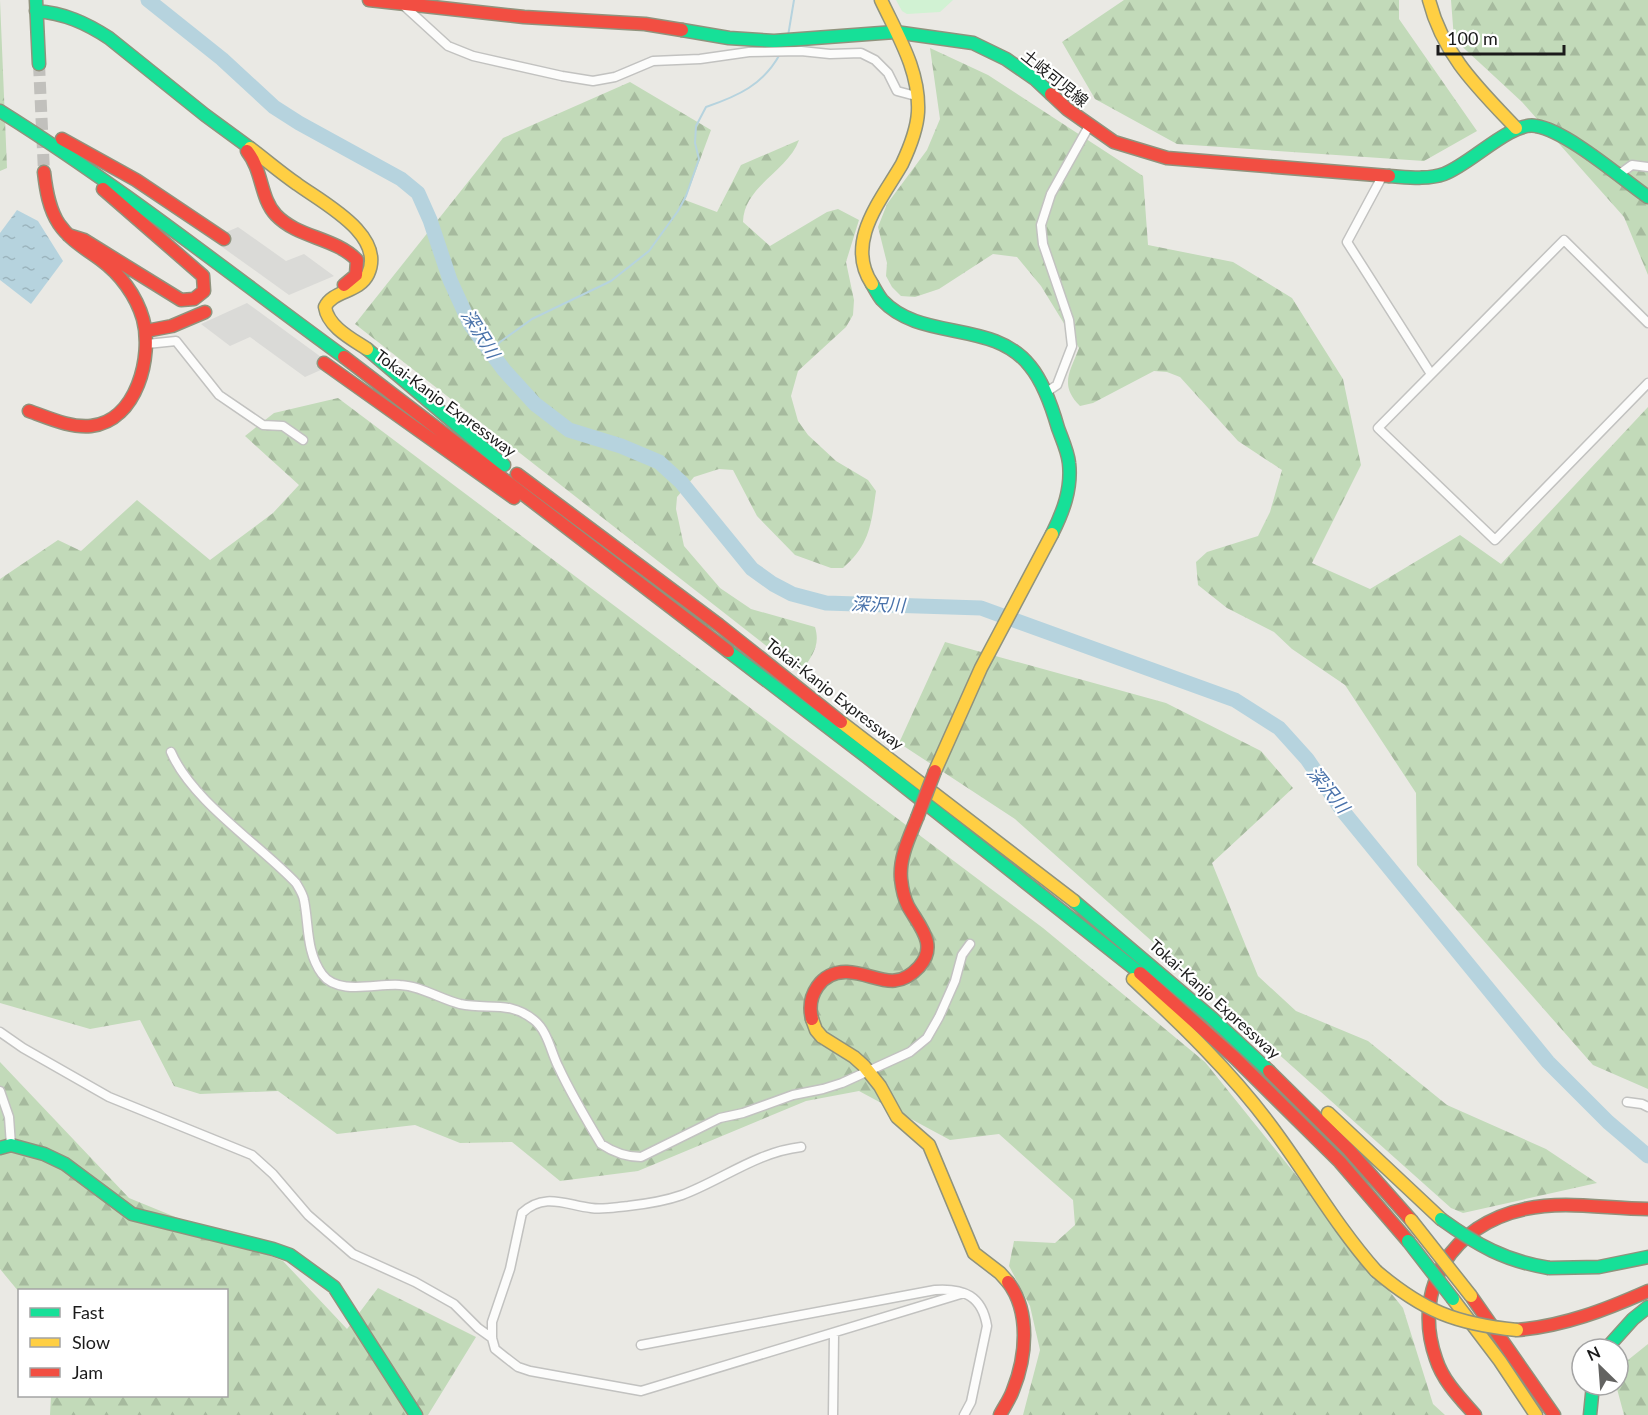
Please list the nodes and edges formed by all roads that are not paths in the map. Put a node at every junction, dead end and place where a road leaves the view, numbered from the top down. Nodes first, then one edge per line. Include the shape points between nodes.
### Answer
1 (369, 0) edge
2 (881, 0) edge
3 (1429, 0) edge
4 (402, 4) junction
5 (36, 5) edge
6 (895, 32) junction
7 (801, 45) junction
8 (774, 46) junction
9 (39, 64) tunnel mouth
10 (918, 92) junction
11 (0, 103) edge
12 (0, 114) edge
13 (1089, 126) junction
14 (220, 127) junction
15 (1516, 128) junction
16 (1648, 167) edge
17 (44, 172) tunnel mouth
18 (1383, 175) junction
19 (1618, 175) junction
20 (1648, 197) edge
21 (68, 235) junction
22 (224, 239) dead end
23 (328, 287) dead end
24 (205, 312) dead end
25 (1648, 323) edge
26 (146, 330) junction
27 (147, 344) junction
28 (324, 363) dead end
29 (1431, 374) junction
30 (1648, 384) edge
31 (1045, 393) junction
32 (28, 411) dead end
33 (303, 440) dead end
34 (504, 465) junction
35 (634, 578) junction
36 (171, 752) dead end
37 (1014, 873) junction
38 (970, 944) dead end
39 (1208, 1013) junction
40 (0, 1032) edge
41 (868, 1072) junction
42 (0, 1091) edge
43 (1628, 1102) dead end
44 (1648, 1107) edge
45 (5, 1147) edge
46 (801, 1147) dead end
47 (1648, 1209) edge
48 (1648, 1257) edge
49 (1645, 1292) edge
50 (964, 1293) junction
51 (1648, 1307) edge
52 (834, 1334) junction
53 (1617, 1337) edge
54 (492, 1338) junction
55 (641, 1346) dead end
56 (1592, 1397) edge
57 (416, 1415) edge
58 (833, 1415) edge
59 (964, 1415) edge
60 (1000, 1415) edge
61 (1474, 1415) edge
62 (1536, 1415) edge
63 (1554, 1415) edge
64 (1590, 1415) edge

1 - 4 main road, 土岐可児線
2 - 6 main road
3 - 15 main road via 1437,30 1454,60
4 - 8 main road, 土岐可児線 via 645,24
4 - 8 street via 448,46 473,56 593,81 615,77 653,61 700,59
5 - 9 main road
5 - 14 main road via 75,18 109,38
6 - 7 main road, 土岐可児線
6 - 10 main road via 910,62
6 - 13 main road, 土岐可児線 via 973,43 1035,79
7 - 8 main road, 土岐可児線
7 - 10 street via 830,54 861,53 882,67 897,91 912,95
10 - 31 main road via 910,147 867,223 863,257 867,277 878,296 911,320 1004,344 1022,357
11 - 22 main road via 136,180
11 - 34 main road, Tokai-Kanjo Expressway via 152,206
12 - 21 main road via 90,177 203,276 204,291 195,299 181,300 84,240
12 - 35 main road, Tokai-Kanjo Expressway via 64,151 141,206
13 - 18 main road, 土岐可児線 via 1114,142 1167,158
13 - 31 street via 1051,194 1041,225 1043,244 1069,320 1072,346 1057,385
14 - 23 main road via 256,162 274,213 288,224 346,249 357,260 357,274 352,281
14 - 34 main road via 364,237 372,261 368,275 353,290 328,301 331,321
15 - 18 main road, 土岐可児線 via 1443,174 1416,178
15 - 19 main road via 1547,129
16 - 19 street via 1632,165
17 - 21 main road via 46,199
18 - 29 street via 1347,242
19 - 20 main road
21 - 26 main road via 126,284 139,306
24 - 26 main road via 172,326
25 - 29 street via 1564,240
26 - 27 main road
27 - 32 main road via 144,371 137,386 122,410 111,419 96,425 69,426
27 - 33 street via 176,341 219,394 263,425 283,426
28 - 35 main road
29 - 30 street via 1378,428 1495,540
31 - 41 main road, bridge via 1069,463 1063,512 981,668 903,855 901,877 908,904 924,926 929,943 927,955 912,973 899,979 885,981 855,972 827,977 810,1002 810,1017 817,1032 858,1060
34 - 39 main road, Tokai-Kanjo Expressway via 964,815 1129,945
35 - 37 main road, Tokai-Kanjo Expressway
36 - 41 street via 193,786 296,883 304,899 309,946 321,973 330,982 357,987 398,984 463,1005 522,1011 543,1030 572,1095 601,1144 611,1150 640,1157 720,1118
37 - 49 main road, bridge via 1167,1011 1249,1097 1340,1226 1376,1271 1411,1300 1454,1320 1517,1330 1584,1318
37 - 62 main road, Tokai-Kanjo Expressway, bridge via 1145,978 1235,1058 1340,1162 1454,1299
38 - 41 street via 927,1038 910,1052
39 - 48 main road, bridge via 1281,1071 1441,1219 1493,1255 1532,1266 1602,1269
39 - 63 main road, Tokai-Kanjo Expressway, bridge via 1332,1132 1411,1220 1471,1296
40 - 54 street via 109,1097 252,1155 308,1215 353,1254 453,1304
41 - 60 main road via 897,1117 928,1142 974,1253 1002,1276 1021,1306 1024,1324 1019,1374
42 - 45 street via 9,1117
43 - 44 street
45 - 57 main road via 44,1154 65,1164 132,1214 290,1255 334,1287
46 - 54 street via 764,1156 681,1195 643,1204 592,1208 543,1200 529,1206 522,1213 510,1269 492,1322
47 - 61 main road via 1528,1208 1492,1219 1467,1236 1448,1256 1437,1274 1429,1302 1428,1336 1438,1369 1450,1390
50 - 52 street
50 - 55 street via 935,1290
50 - 59 street via 980,1305 987,1326 971,1401
51 - 53 main road
52 - 54 street via 641,1391 524,1369 495,1349
52 - 58 street
56 - 64 main road

